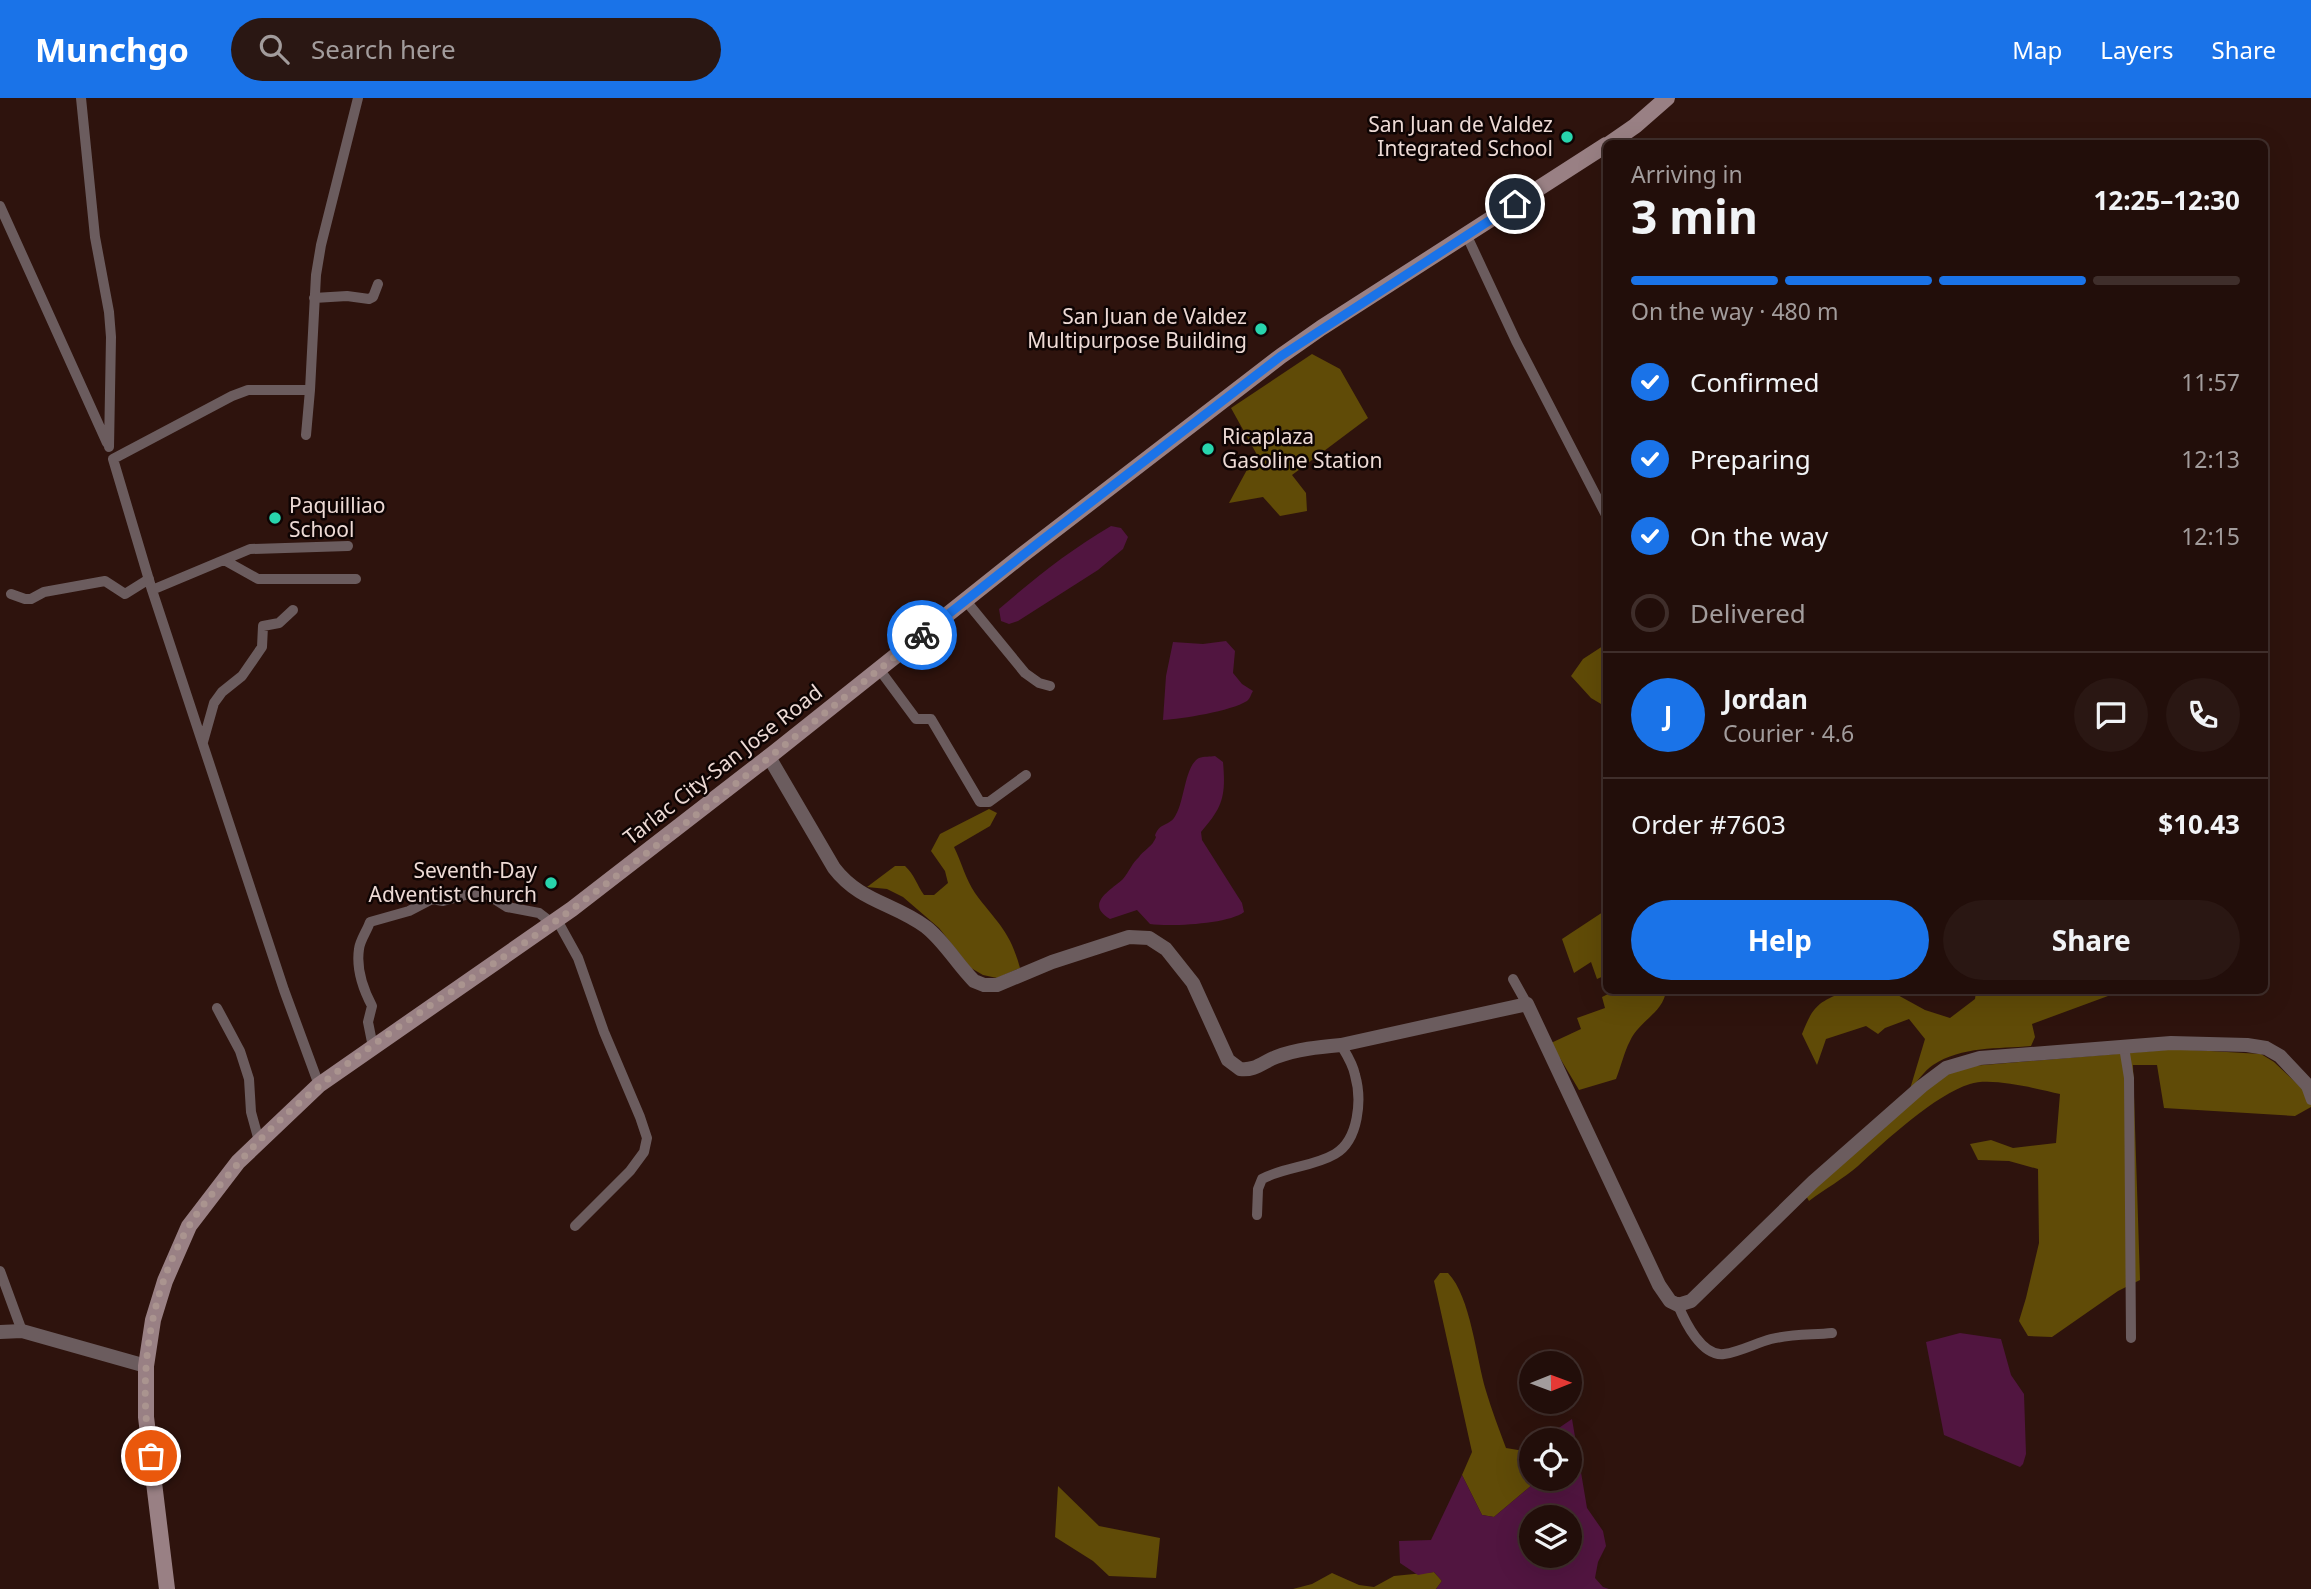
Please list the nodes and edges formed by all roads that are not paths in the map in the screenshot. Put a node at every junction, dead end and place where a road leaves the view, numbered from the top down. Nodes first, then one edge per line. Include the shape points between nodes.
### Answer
1 (81, 98) edge
2 (358, 98) edge
3 (1667, 98) edge
4 (1614, 140) edge
5 (1603, 147) edge
6 (0, 206) edge
7 (1466, 234) junction
8 (377, 284) dead end
9 (314, 298) junction
10 (310, 390) junction
11 (306, 435) dead end
12 (109, 447) junction
13 (113, 459) junction
14 (1603, 509) edge
15 (348, 547) dead end
16 (224, 560) junction
17 (356, 579) dead end
18 (150, 584) junction
19 (11, 594) dead end
20 (966, 601) junction
21 (293, 610) dead end
22 (879, 670) junction
23 (1051, 686) dead end
24 (203, 742) junction
25 (769, 757) junction
26 (1026, 775) dead end
27 (555, 921) junction
28 (1513, 979) dead end
29 (1527, 1003) junction
30 (217, 1008) dead end
31 (1341, 1045) junction
32 (2124, 1046) junction
33 (373, 1047) junction
34 (319, 1085) junction
35 (2309, 1092) edge
36 (259, 1142) junction
37 (1257, 1215) dead end
38 (575, 1226) dead end
39 (0, 1271) edge
40 (1678, 1305) junction
41 (22, 1331) junction
42 (0, 1332) edge
43 (1832, 1333) dead end
44 (2131, 1338) dead end
45 (146, 1366) junction
46 (167, 1589) edge

1 - 12 street via 94,230 109,312
2 - 9 street via 321,245
3 - 4 main road, Tarlac City-San Jose Road
5 - 7 main road, Tarlac City-San Jose Road
6 - 12 street
7 - 14 street
7 - 20 main road, Tarlac City-San Jose Road via 1281,356
8 - 9 street via 369,299
9 - 10 street
10 - 11 street
10 - 13 street via 248,390
12 - 13 street
13 - 18 street
15 - 16 street via 250,549
16 - 17 street via 258,579
16 - 18 street
18 - 19 street via 125,594 105,581 44,592 31,599
18 - 24 street
20 - 22 main road, Tarlac City-San Jose Road
20 - 23 street via 1025,673
21 - 24 street via 279,623 263,626 262,647 242,676 214,703
22 - 25 main road, Tarlac City-San Jose Road
22 - 26 street via 916,719 931,719 980,802 989,802
24 - 34 street
25 - 27 main road, Tarlac City-San Jose Road
25 - 31 street via 846,883 929,929 979,984 997,985 1077,954 1143,936 1166,949 1193,983 1223,1051 1236,1067 1250,1070 1300,1050
27 - 33 main road, Tarlac City-San Jose Road
27 - 33 street via 539,913 507,908 477,892 443,901 432,899 370,922 359,948 360,975 372,1006 368,1022
27 - 38 street via 578,958 647,1138 644,1152 630,1171
28 - 29 street
29 - 31 street
29 - 40 street via 1659,1285
30 - 36 street via 249,1079
31 - 37 street via 1357,1086 1357,1111 1348,1141 1333,1155 1262,1179
32 - 35 street via 2257,1046 2280,1056
32 - 40 street via 1990,1057 1946,1068 1813,1182 1694,1298
32 - 44 street via 2130,1078
33 - 34 main road, Tarlac City-San Jose Road
34 - 36 main road, Tarlac City-San Jose Road
36 - 45 main road, Tarlac City-San Jose Road via 189,1226 158,1300
39 - 41 street
40 - 43 street via 1688,1327 1708,1351 1717,1354 1773,1339
41 - 42 street
41 - 45 street
45 - 46 main road, Tarlac City-San Jose Road via 147,1430

